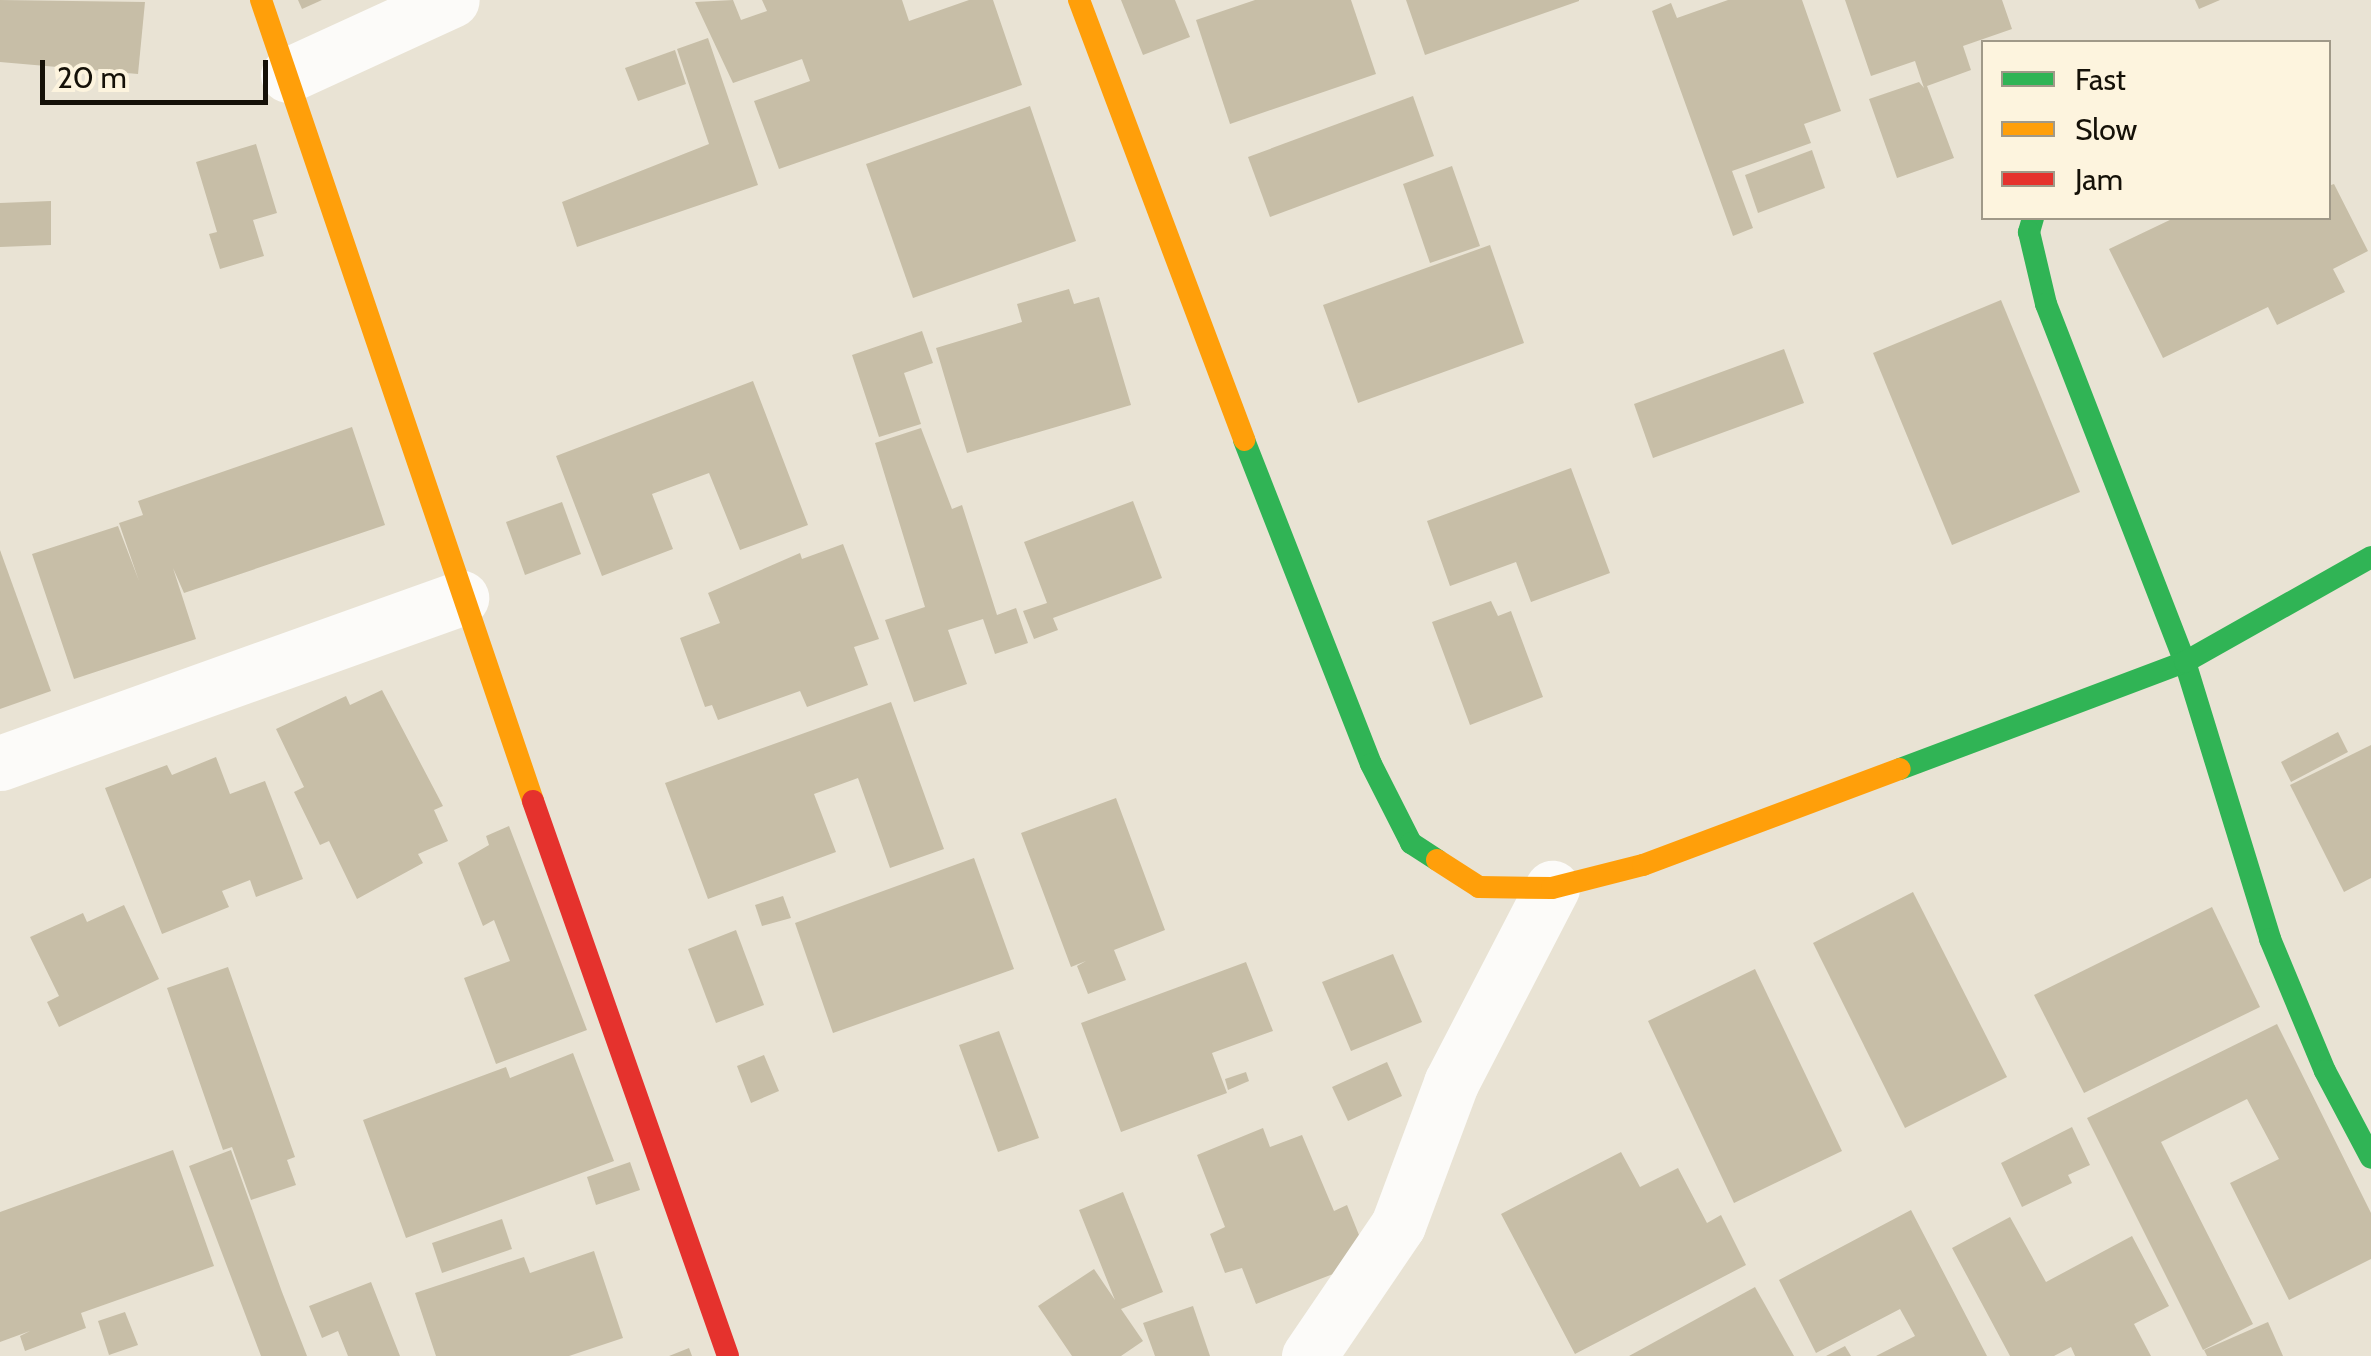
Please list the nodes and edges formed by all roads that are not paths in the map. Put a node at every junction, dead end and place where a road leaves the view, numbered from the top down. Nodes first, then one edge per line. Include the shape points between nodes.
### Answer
1 (261, 0) edge
2 (452, 0) edge
3 (1079, 0) edge
4 (288, 74) junction
5 (2032, 220) edge
6 (2371, 557) edge
7 (461, 598) junction
8 (2186, 662) junction
9 (0, 763) edge
10 (1552, 888) junction
11 (2371, 1158) edge
12 (728, 1356) edge
13 (1310, 1356) edge

1 - 4 street
2 - 4 street
3 - 10 street via 1371,764 1410,843 1478,887
4 - 7 street
5 - 8 street via 2029,232 2046,304
6 - 8 street
7 - 9 street
7 - 12 street
8 - 10 street via 1643,865
8 - 11 street via 2270,939 2325,1071
10 - 13 street via 1451,1083 1398,1224

